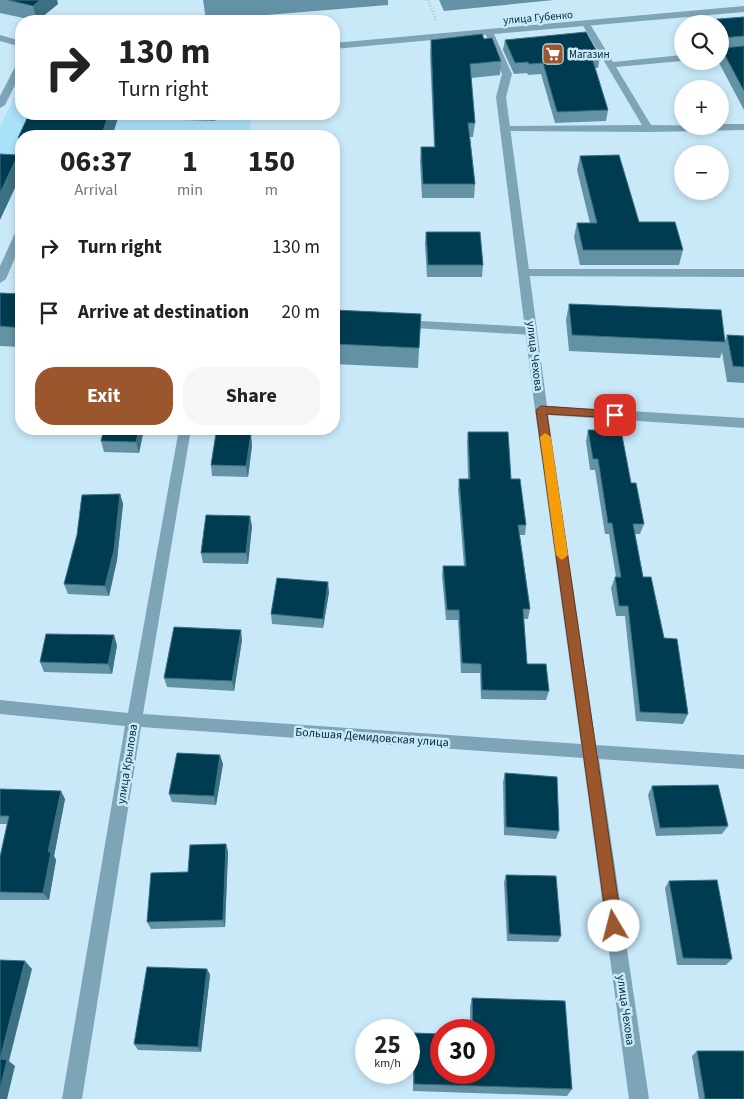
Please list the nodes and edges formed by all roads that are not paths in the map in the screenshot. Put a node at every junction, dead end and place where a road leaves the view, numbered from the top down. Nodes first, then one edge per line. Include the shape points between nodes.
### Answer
1 (744, 10) edge
2 (586, 24) junction
3 (489, 32) junction
4 (0, 38) edge
5 (15, 42) edge
6 (340, 45) edge
7 (674, 59) edge
8 (610, 65) junction
9 (15, 76) edge
10 (0, 105) edge
11 (744, 127) edge
12 (505, 129) junction
13 (649, 129) junction
14 (15, 245) edge
15 (524, 273) junction
16 (744, 273) edge
17 (0, 279) edge
18 (393, 323) edge
19 (531, 331) junction
20 (541, 410) junction
21 (744, 423) edge
22 (184, 435) edge
23 (0, 707) edge
24 (134, 720) junction
25 (590, 752) junction
26 (744, 762) edge
27 (72, 1099) edge
28 (639, 1099) edge

1 - 2 street, улица Губенко
2 - 3 street, улица Губенко
2 - 8 street
3 - 6 street, улица Губенко
3 - 12 street, улица Чехова via 507,74 501,98
4 - 5 street
7 - 8 street
8 - 13 street
9 - 10 street
11 - 13 street
12 - 13 street
12 - 15 street, улица Чехова
14 - 17 street
15 - 16 street
15 - 19 street, улица Чехова
18 - 19 street
19 - 20 street, улица Чехова
20 - 21 street
20 - 25 street, улица Чехова
22 - 24 street, улица Крылова
23 - 24 street, Большая Демидовская улица
24 - 25 street, Большая Демидовская улица
24 - 27 street, улица Крылова
25 - 26 street, Большая Демидовская улица
25 - 28 street, улица Чехова

